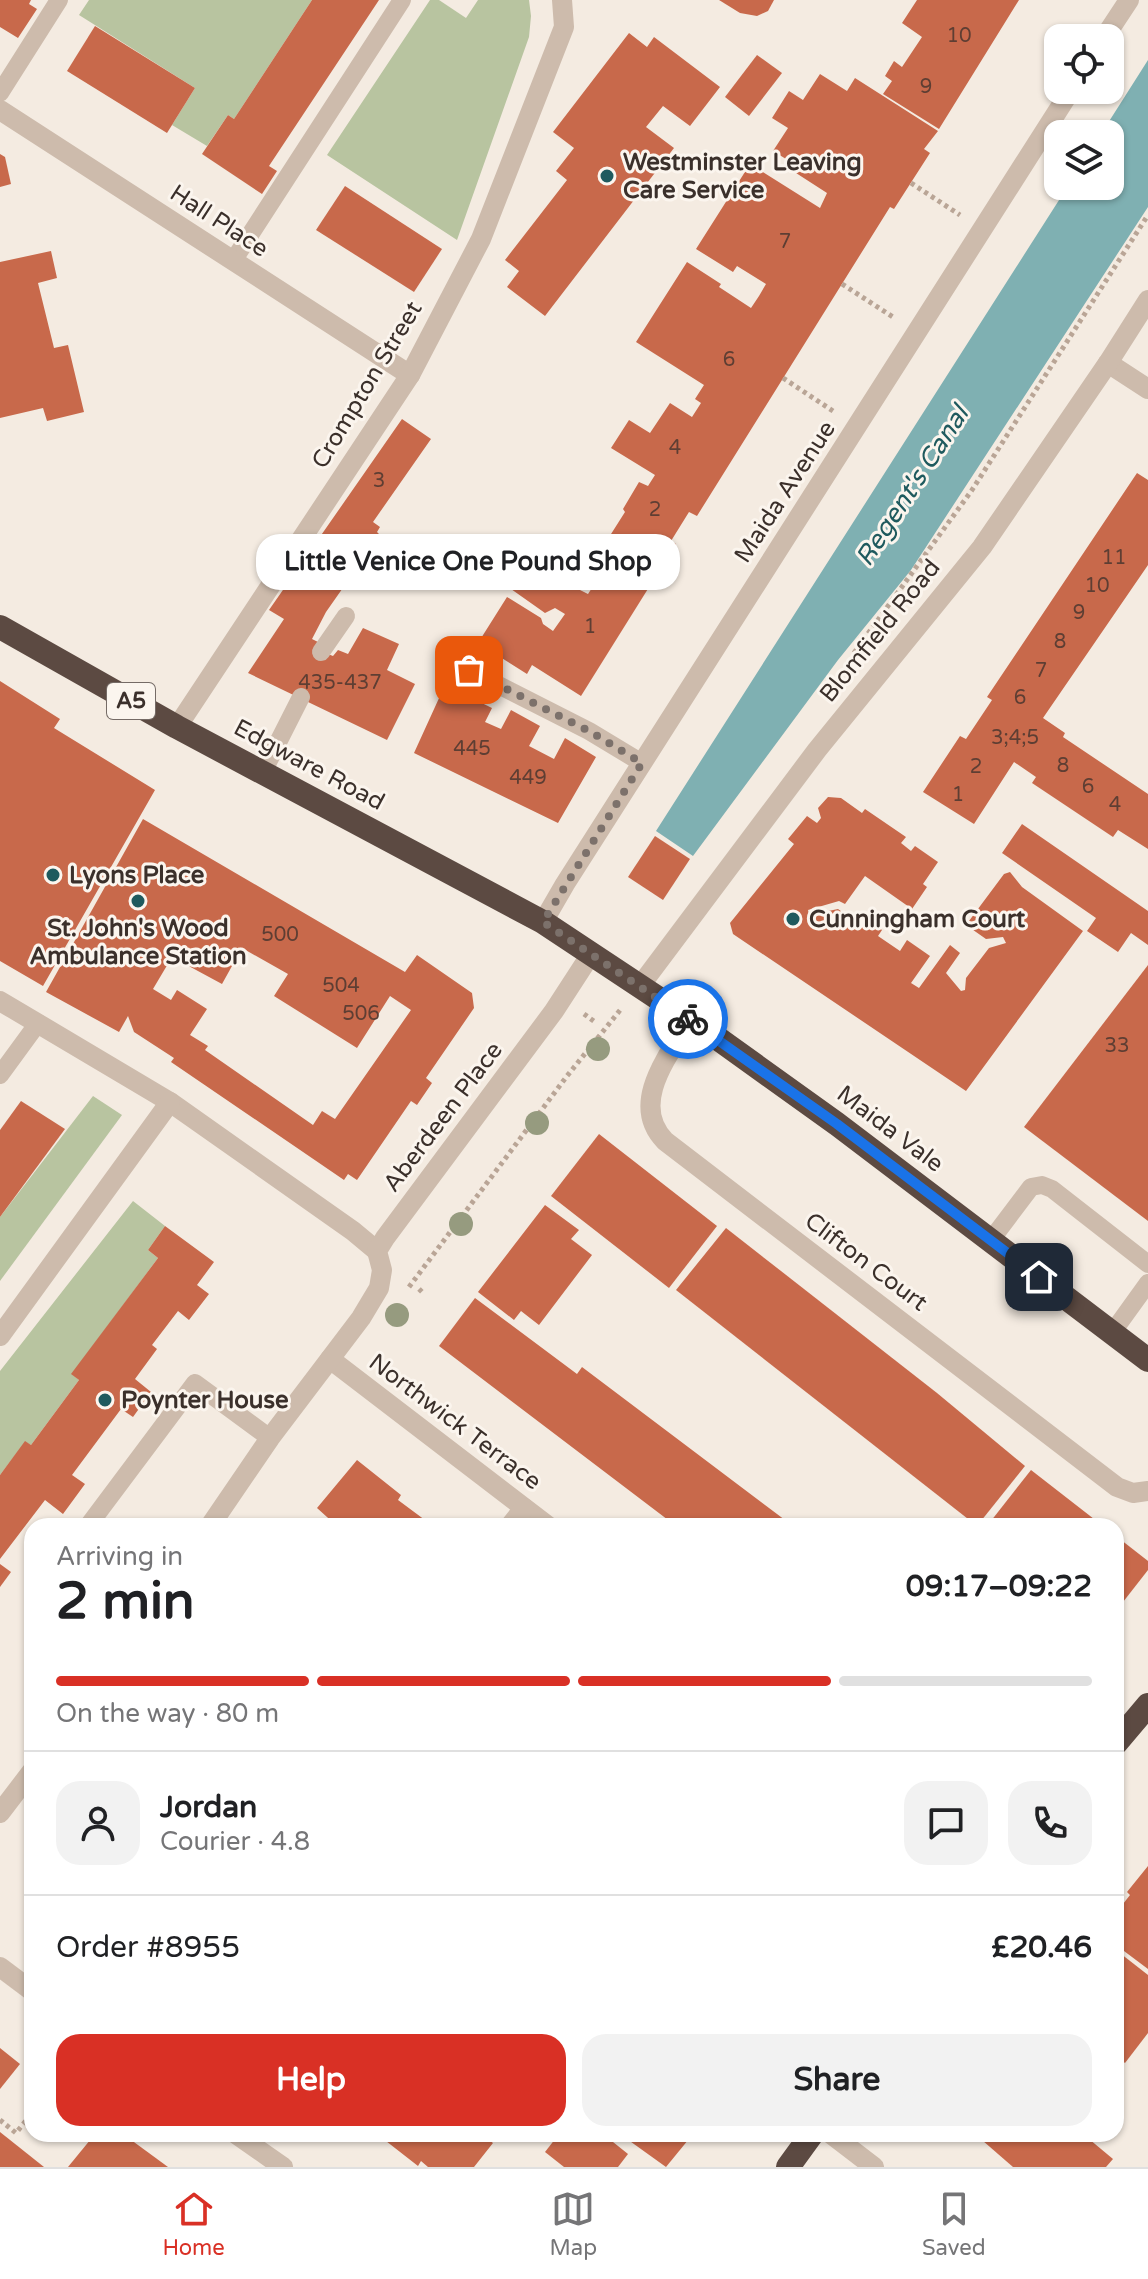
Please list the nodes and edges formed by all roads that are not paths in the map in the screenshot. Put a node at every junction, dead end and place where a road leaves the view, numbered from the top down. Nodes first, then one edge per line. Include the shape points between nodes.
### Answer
1 (59, 0) edge
2 (402, 0) edge
3 (562, 0) edge
4 (1129, 0) edge
5 (1113, 24) edge
6 (0, 93) edge
7 (1062, 104) edge
8 (0, 110) edge
9 (233, 261) junction
10 (1148, 300) edge
11 (1108, 363) junction
12 (410, 375) junction
13 (1148, 389) edge
14 (346, 616) dead end
15 (0, 627) edge
16 (321, 652) dead end
17 (469, 670) dead end
18 (301, 697) dead end
19 (177, 727) junction
20 (642, 763) junction
21 (263, 772) junction
22 (543, 922) junction
23 (591, 954) junction
24 (640, 986) junction
25 (0, 1001) edge
26 (690, 1020) junction
27 (38, 1023) junction
28 (0, 1075) edge
29 (170, 1102) junction
30 (991, 1240) junction
31 (377, 1251) junction
32 (1148, 1264) edge
33 (1148, 1283) edge
34 (1112, 1333) junction
35 (0, 1336) edge
36 (330, 1359) junction
37 (1148, 1360) edge
38 (270, 1438) junction
39 (1148, 1491) edge
40 (524, 1508) junction
41 (94, 1518) edge
42 (215, 1518) edge
43 (516, 1518) edge
44 (537, 1518) edge
45 (1148, 1705) edge
46 (1124, 1734) edge
47 (24, 1782) edge
48 (0, 1813) edge
49 (0, 1967) edge
50 (24, 1985) edge
51 (247, 2142) edge
52 (808, 2142) edge
53 (841, 2142) edge
54 (798, 2163) edge
55 (283, 2167) edge
56 (874, 2167) edge

1 - 6 lane
2 - 9 lane
3 - 12 street, Crompton Street via 564,27 481,239
4 - 5 street
7 - 20 street, Maida Avenue
8 - 9 street, Hall Place
9 - 12 street, Hall Place
10 - 11 street, Blomfield Road
11 - 13 street
11 - 24 street, Blomfield Road via 982,547 817,750
12 - 19 street, Crompton Street
14 - 16 lane
15 - 19 highway, Edgware Road / A5
17 - 20 lane
18 - 21 lane
19 - 21 highway, Edgware Road / A5
20 - 22 street, Maida Avenue
21 - 22 highway, Edgware Road / A5
22 - 23 highway, Edgware Road / A5
23 - 24 highway, Maida Vale / A5
23 - 31 street, Aberdeen Place
24 - 26 highway, Maida Vale / A5
25 - 27 street
26 - 30 highway, Maida Vale / A5
26 - 39 street, Clifton Court via 656,1080 650,1105 654,1130 1117,1487
27 - 28 lane
27 - 29 street
29 - 31 street
29 - 35 street
30 - 32 lane via 1031,1187 1042,1185
30 - 34 highway, Maida Vale / A5
31 - 36 street via 379,1288
33 - 34 lane
34 - 37 highway, Maida Vale / A5
36 - 38 street
36 - 40 street, Northwick Terrace
38 - 41 lane via 195,1383
38 - 42 street
40 - 43 street
40 - 44 street, Northwick Terrace
45 - 46 highway
47 - 48 street
49 - 50 street
51 - 55 street
52 - 54 highway
53 - 56 street

